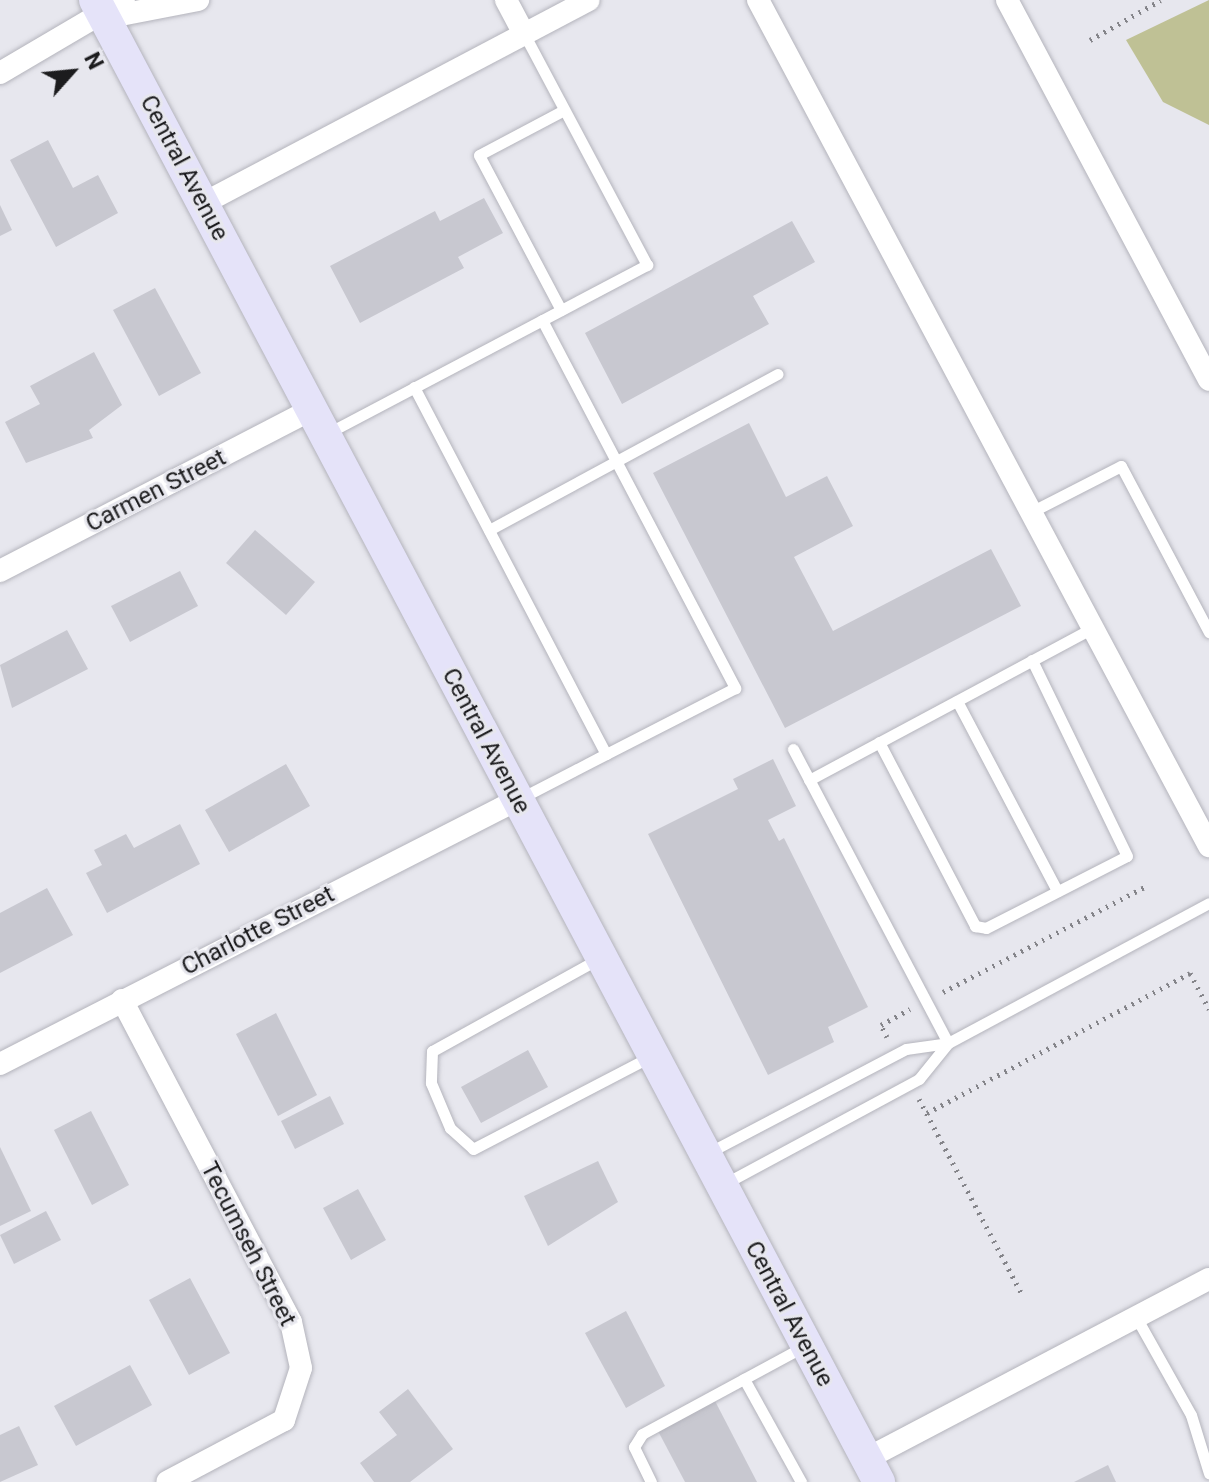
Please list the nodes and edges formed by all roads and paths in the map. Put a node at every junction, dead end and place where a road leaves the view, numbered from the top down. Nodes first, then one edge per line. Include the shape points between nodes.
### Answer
1 (198, 0) edge
2 (506, 0) edge
3 (589, 0) edge
4 (758, 0) edge
5 (1007, 0) edge
6 (1161, 0) edge
7 (108, 6) edge
8 (524, 34) junction
9 (1090, 40) dead end
10 (0, 73) edge
11 (564, 110) junction
12 (202, 204) junction
13 (561, 310) junction
14 (542, 320) junction
15 (777, 374) dead end
16 (1209, 380) edge
17 (414, 387) junction
18 (318, 422) junction
19 (616, 461) junction
20 (1031, 512) junction
21 (489, 530) junction
22 (0, 571) edge
23 (1093, 628) junction
24 (1209, 632) edge
25 (1032, 660) junction
26 (957, 701) junction
27 (879, 742) junction
28 (793, 749) dead end
29 (606, 754) junction
30 (809, 780) junction
31 (517, 800) junction
32 (1209, 846) edge
33 (1147, 886) dead end
34 (1057, 891) junction
35 (1209, 903) edge
36 (601, 958) junction
37 (122, 1000) junction
38 (926, 1001) junction
39 (1209, 1009) edge
40 (948, 1043) junction
41 (895, 1054) junction
42 (653, 1056) junction
43 (0, 1064) edge
44 (911, 1084) junction
45 (927, 1113) junction
46 (705, 1154) junction
47 (721, 1186) junction
48 (1209, 1279) edge
49 (1023, 1296) dead end
50 (1136, 1316) junction
51 (806, 1346) junction
52 (744, 1379) junction
53 (1209, 1473) edge
54 (872, 1475) edge
55 (167, 1482) edge
56 (651, 1482) edge
57 (801, 1482) edge

1 - 7 street
2 - 8 street
3 - 8 street
4 - 20 street
5 - 16 street
6 - 9 path
7 - 10 street
7 - 12 main road, Central Avenue
8 - 11 lane
8 - 12 street
11 - 13 lane via 479,155
11 - 13 lane via 647,265
12 - 18 main road, Central Avenue
13 - 14 lane
14 - 17 lane
14 - 19 lane
15 - 19 lane
17 - 18 lane
17 - 21 lane
18 - 22 street, Carmen Street
18 - 31 main road, Central Avenue
19 - 21 lane
19 - 29 lane via 735,688
20 - 23 street
20 - 24 lane via 1121,466
21 - 29 lane
23 - 25 lane
23 - 32 street
25 - 26 lane
25 - 34 lane via 1127,843 1127,856
26 - 27 lane
26 - 34 lane
27 - 30 lane
27 - 34 lane via 975,926 986,928
28 - 30 lane
29 - 31 lane
30 - 38 lane
31 - 36 main road, Central Avenue
31 - 37 street, Charlotte Street
33 - 38 path
35 - 40 lane
36 - 42 main road, Central Avenue
36 - 42 lane via 432,1051 431,1083 450,1128 473,1149
37 - 43 street, Charlotte Street
37 - 55 street, Tecumseh Street via 291,1322 301,1368 284,1420
38 - 40 lane
38 - 41 path via 881,1025
39 - 45 path via 1190,973
40 - 41 lane
40 - 44 lane
41 - 46 lane
42 - 46 main road, Central Avenue
44 - 45 path
44 - 47 lane
45 - 49 path
46 - 47 main road, Central Avenue
47 - 51 main road, Central Avenue
48 - 50 street
50 - 53 lane via 1191,1415
50 - 54 street
51 - 52 lane
51 - 54 main road, Central Avenue
52 - 56 lane via 642,1434 634,1447
52 - 57 lane

